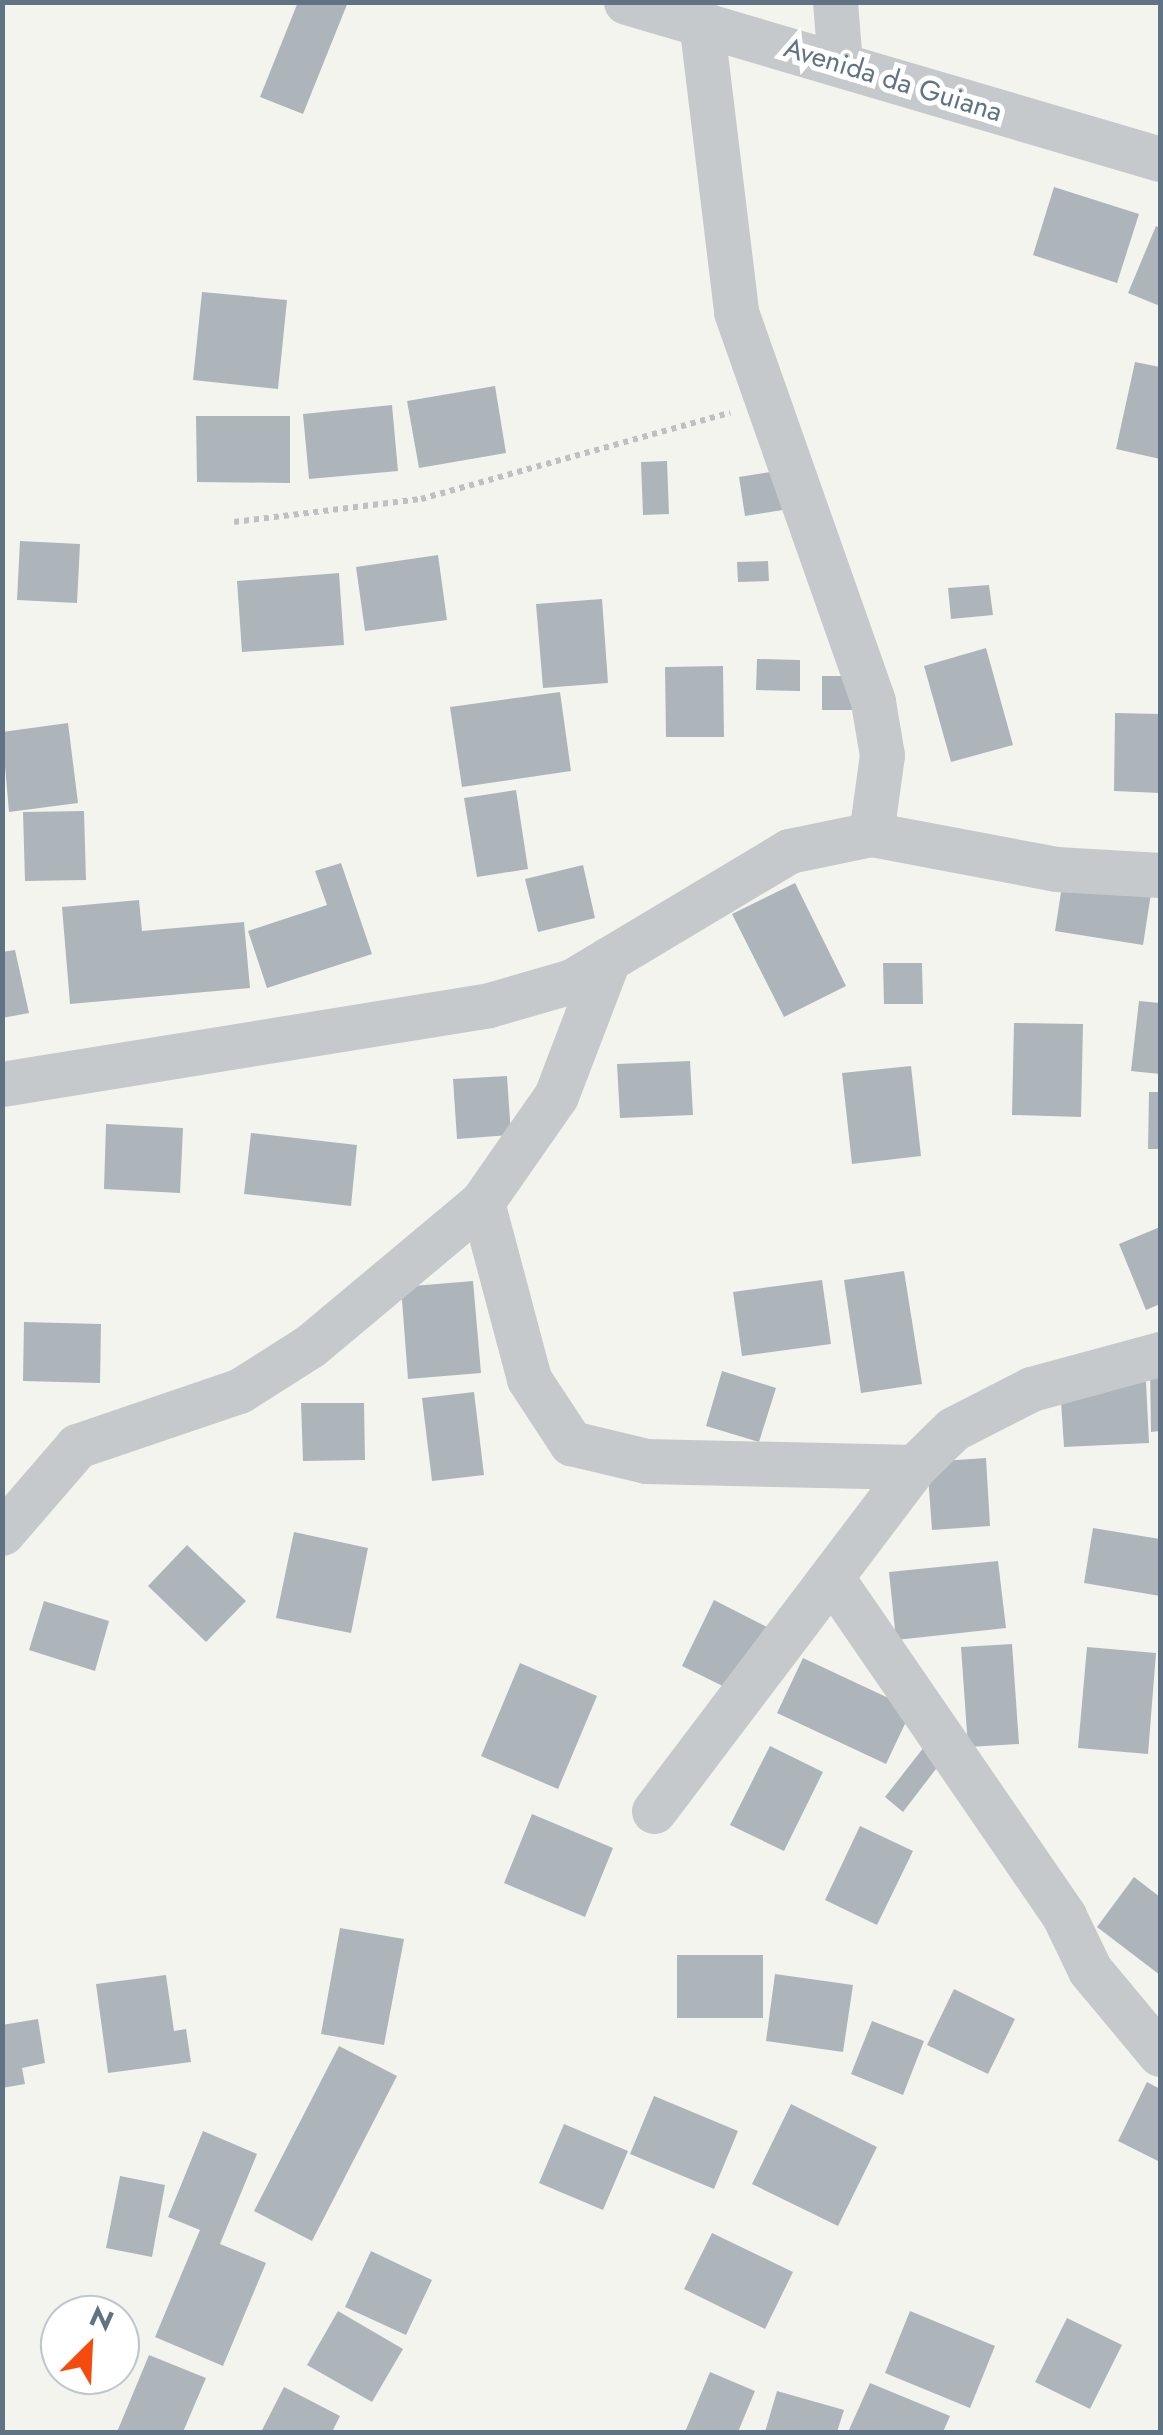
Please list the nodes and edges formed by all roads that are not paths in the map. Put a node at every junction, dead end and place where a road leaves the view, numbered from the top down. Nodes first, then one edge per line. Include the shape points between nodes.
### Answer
1 (626, 2) edge
2 (835, 2) edge
3 (715, 18) edge
4 (840, 64) junction
5 (1160, 159) edge
6 (872, 834) junction
7 (1160, 875) edge
8 (608, 960) junction
9 (2, 1084) edge
10 (482, 1202) junction
11 (1160, 1354) edge
12 (914, 1467) junction
13 (2, 1533) edge
14 (832, 1578) junction
15 (654, 1810) dead end
16 (1160, 2054) edge

1 - 3 street, Avenida da Guiana
2 - 4 street
3 - 4 street, Avenida da Guiana
3 - 6 street via 736,312 874,702 882,756
4 - 5 street, Avenida da Guiana
6 - 7 street via 1056,869
6 - 8 street via 789,851
8 - 9 street via 489,1006
8 - 10 street via 556,1096
10 - 12 street via 529,1380 571,1443 646,1461
10 - 13 street via 310,1346 239,1391 77,1446
11 - 12 street via 987,1406
12 - 14 street
14 - 15 street
14 - 16 street via 1064,1916 1090,1970

